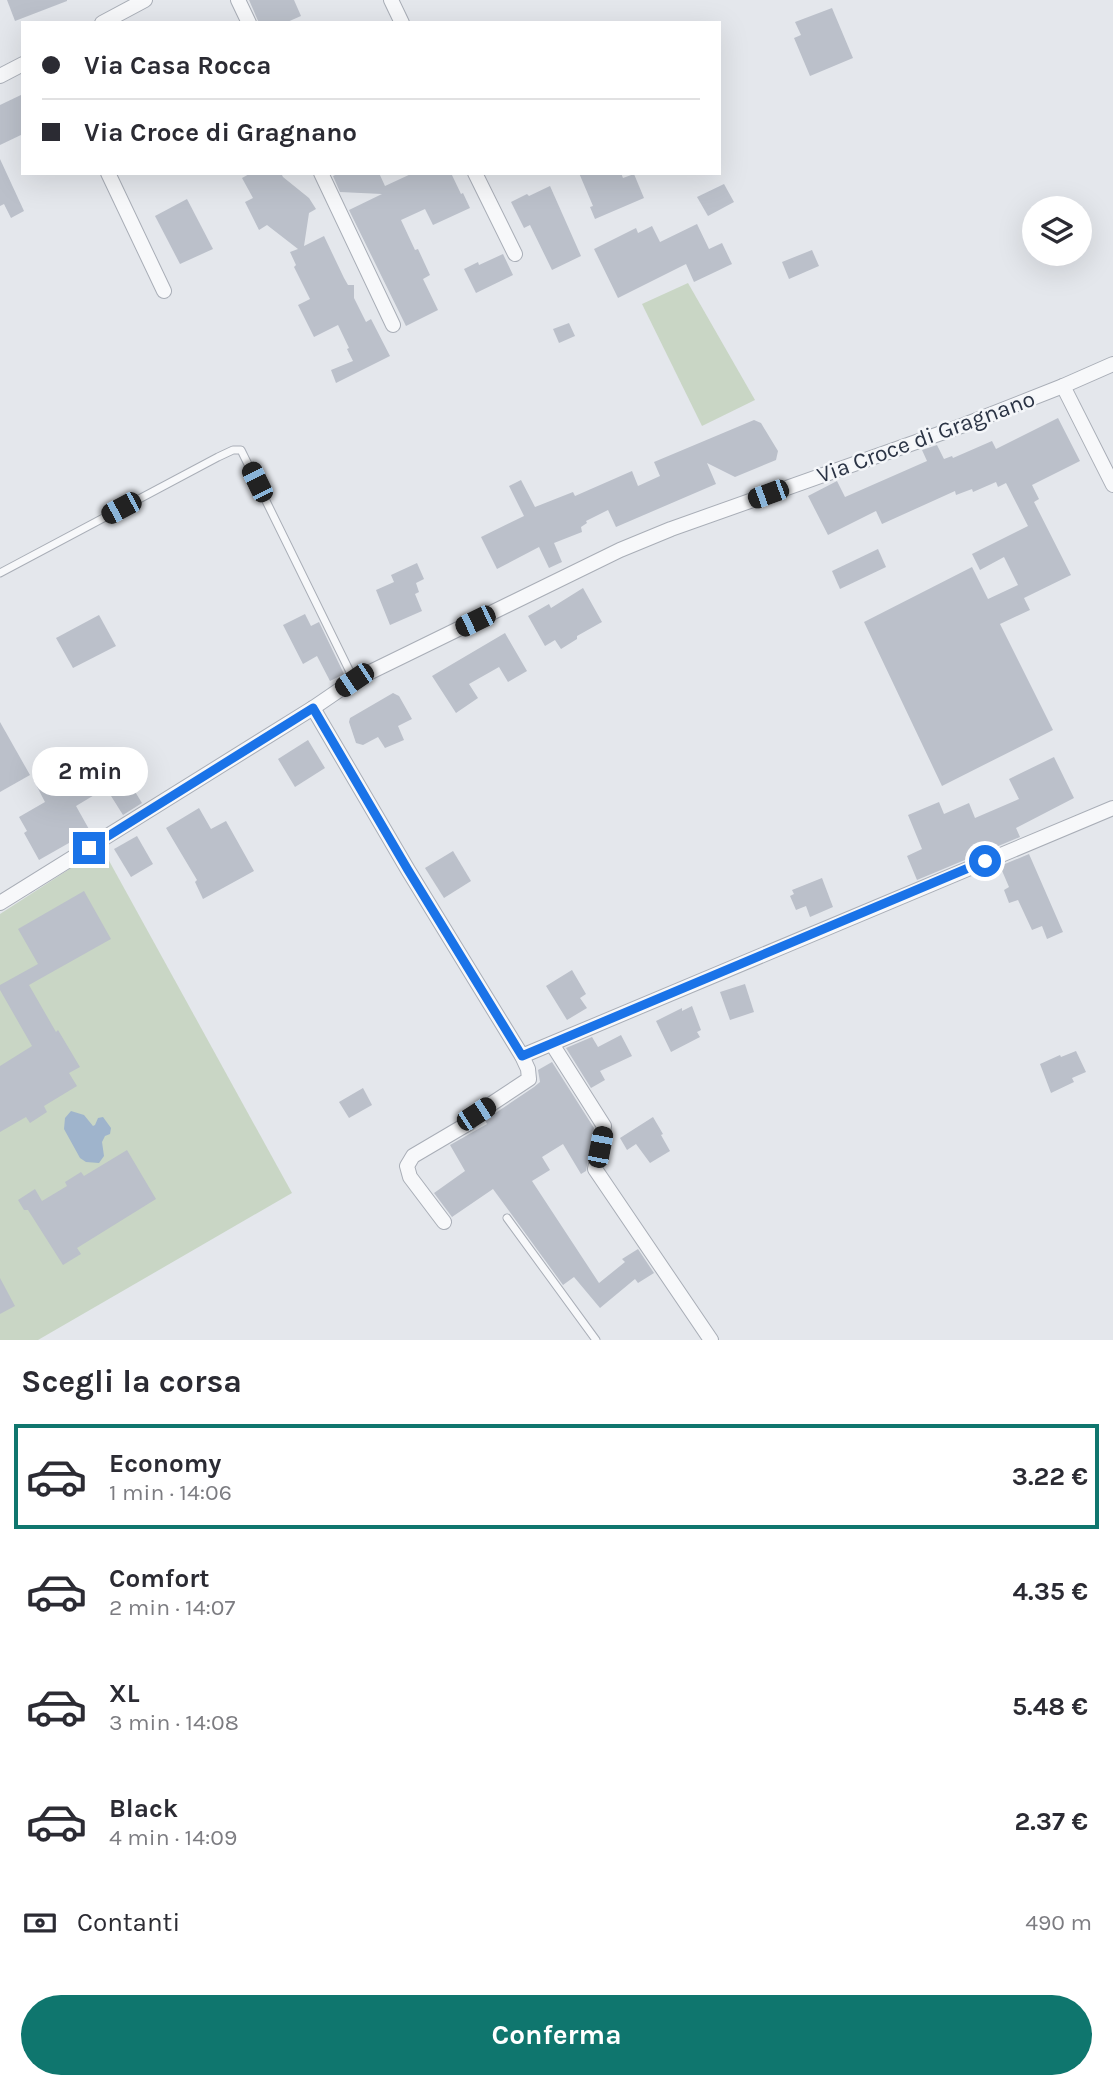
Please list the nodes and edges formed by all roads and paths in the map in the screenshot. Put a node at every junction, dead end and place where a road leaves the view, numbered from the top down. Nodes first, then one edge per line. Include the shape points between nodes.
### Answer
1 (145, 0) edge
2 (238, 0) edge
3 (391, 0) edge
4 (106, 21) edge
5 (248, 21) edge
6 (401, 21) edge
7 (21, 65) edge
8 (0, 76) edge
9 (109, 175) edge
10 (322, 175) edge
11 (476, 175) edge
12 (515, 254) dead end
13 (164, 291) dead end
14 (393, 325) dead end
15 (1113, 364) edge
16 (1063, 386) junction
17 (1113, 485) edge
18 (0, 573) edge
19 (354, 680) junction
20 (313, 708) junction
21 (1113, 808) edge
22 (0, 903) edge
23 (552, 1044) junction
24 (522, 1056) junction
25 (507, 1218) dead end
26 (444, 1222) dead end
27 (596, 1340) edge
28 (711, 1340) edge

1 - 4 street
2 - 5 street
3 - 6 street
7 - 8 street
9 - 13 street
10 - 14 street
11 - 12 street
15 - 16 street, Via Croce di Gragnano
16 - 17 street
16 - 19 street, Via Croce di Gragnano via 671,528
18 - 19 lane via 218,457 241,450
19 - 20 street, Via Croce di Gragnano
20 - 22 street, Via Croce di Gragnano
20 - 24 street
21 - 23 street
23 - 24 street
23 - 28 street via 604,1126 595,1169
24 - 26 street via 529,1079 413,1156 407,1166 410,1177
25 - 27 lane

